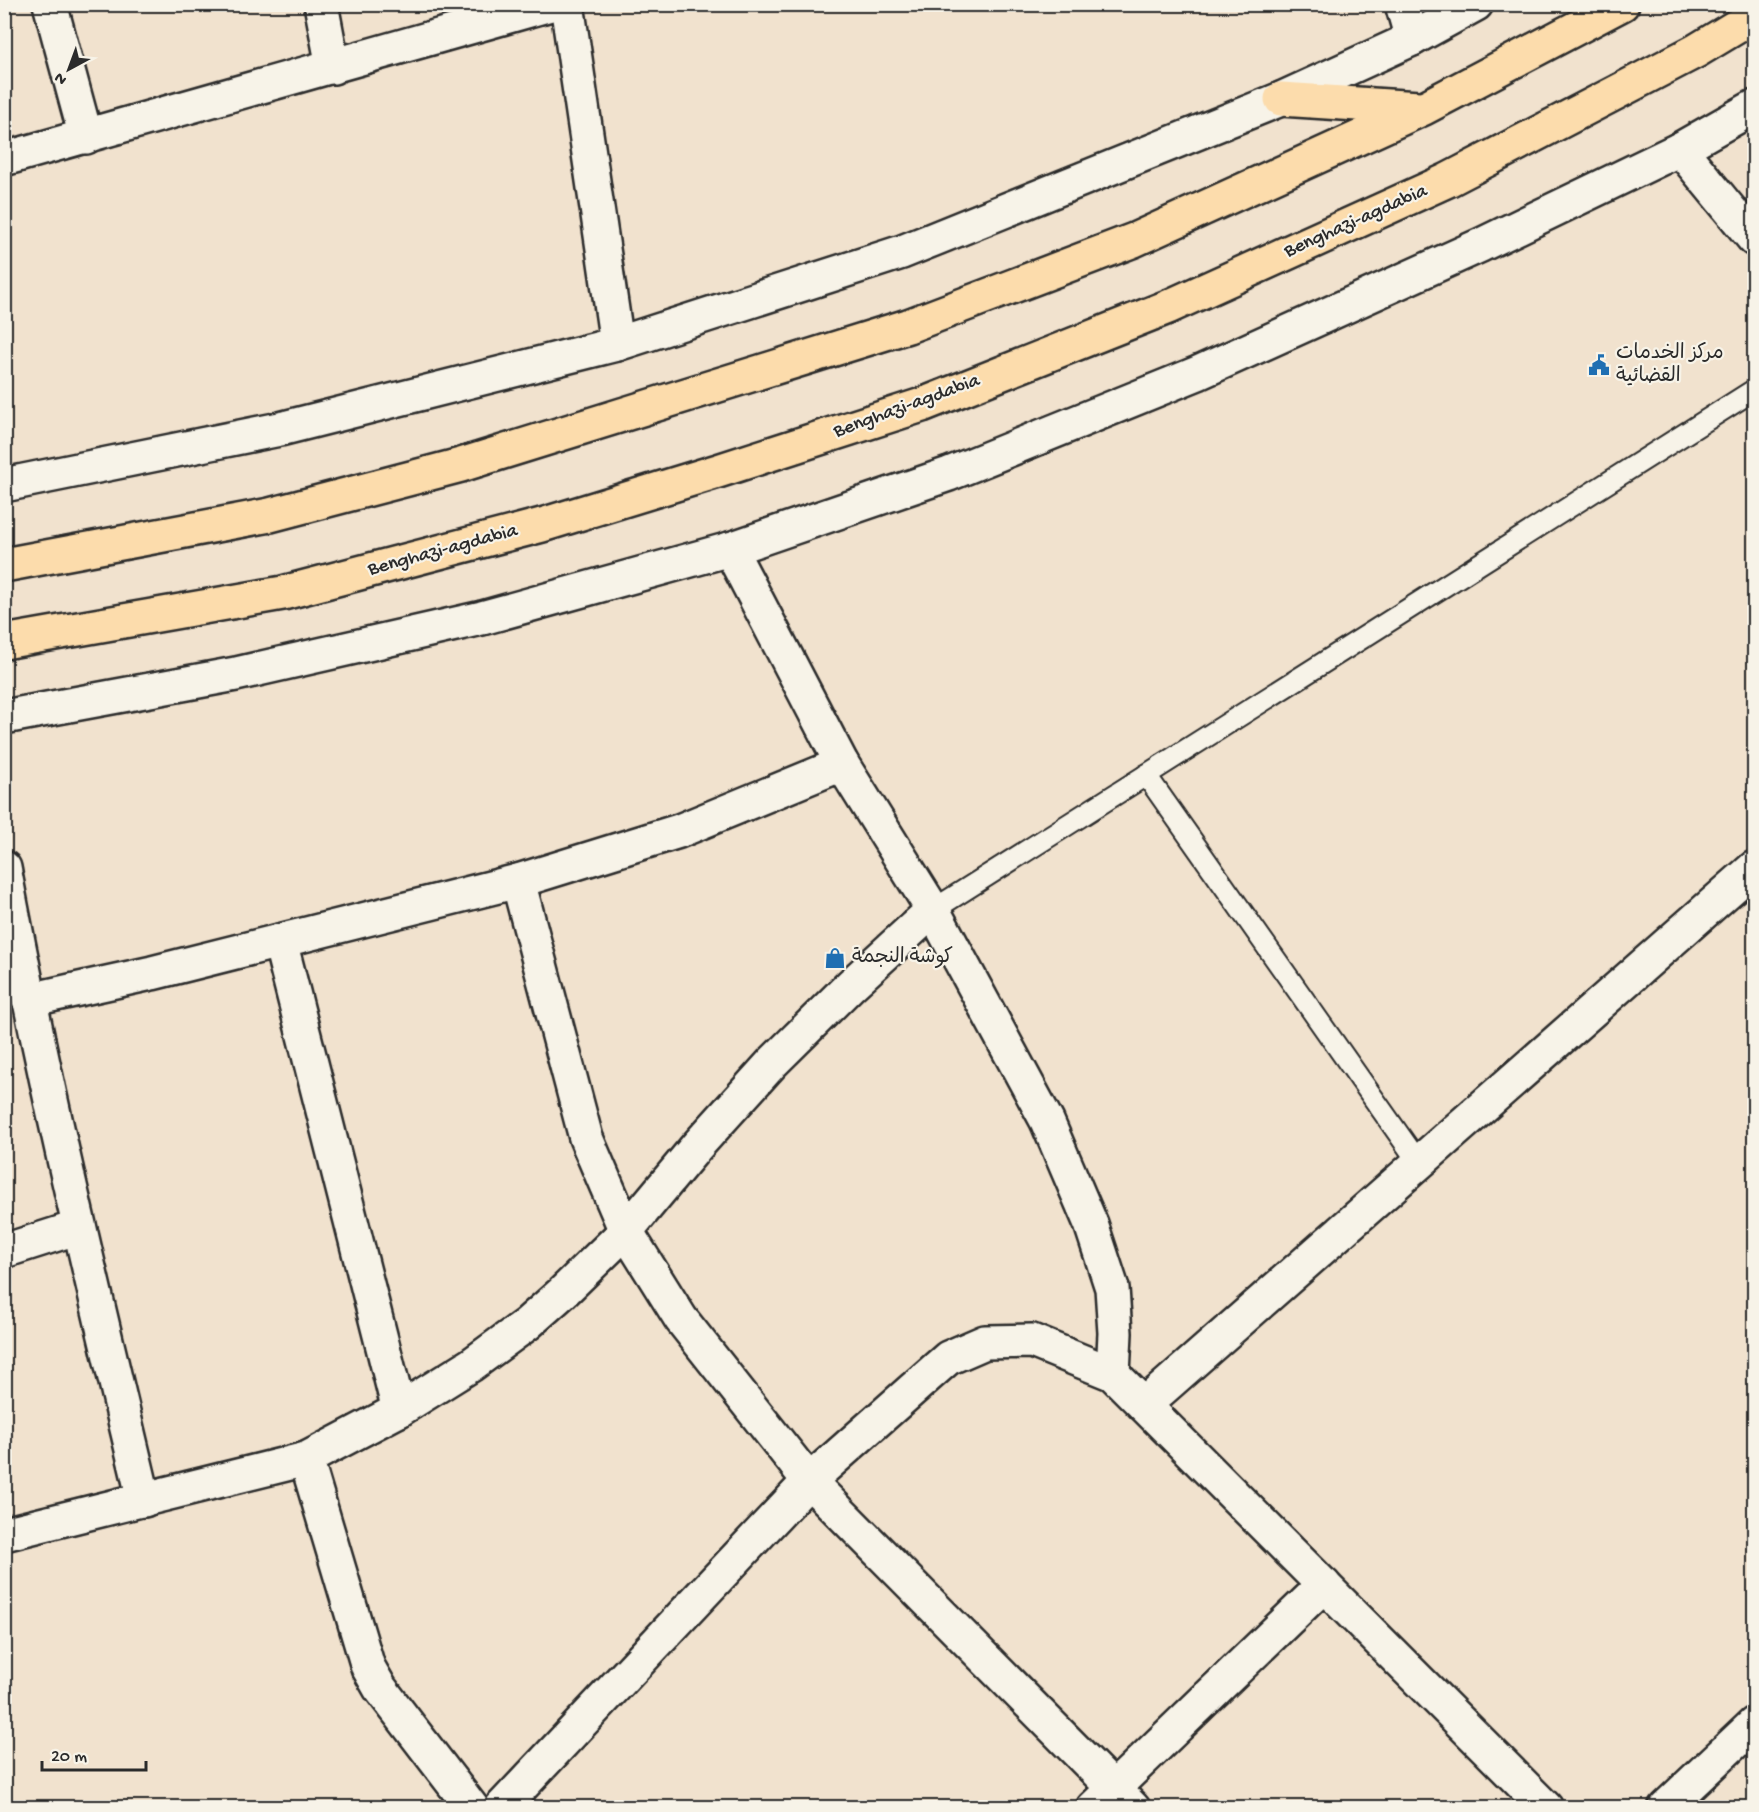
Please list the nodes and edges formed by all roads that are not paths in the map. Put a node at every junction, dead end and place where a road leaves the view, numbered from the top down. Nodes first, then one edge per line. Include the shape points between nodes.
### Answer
1 (50, 4) edge
2 (321, 4) edge
3 (551, 4) edge
4 (567, 4) edge
5 (1402, 4) edge
6 (1476, 4) edge
7 (1622, 4) edge
8 (1755, 16) edge
9 (1412, 39) junction
10 (333, 68) junction
11 (1281, 99) junction
12 (1755, 107) edge
13 (1424, 108) junction
14 (86, 137) junction
15 (1680, 149) junction
16 (4, 159) edge
17 (1755, 239) edge
18 (618, 344) junction
19 (1755, 390) edge
20 (4, 485) edge
21 (730, 549) junction
22 (4, 565) edge
23 (4, 642) edge
24 (4, 717) edge
25 (842, 764) junction
26 (1146, 775) junction
27 (4, 868) edge
28 (1755, 868) edge
29 (518, 881) junction
30 (933, 910) junction
31 (280, 941) junction
32 (19, 982) edge
33 (1419, 1162) junction
34 (79, 1227) junction
35 (626, 1231) junction
36 (4, 1251) edge
37 (1113, 1374) junction
38 (1144, 1405) junction
39 (399, 1410) junction
40 (306, 1459) junction
41 (808, 1481) junction
42 (144, 1500) junction
43 (4, 1534) edge
44 (1324, 1585) junction
45 (1755, 1724) edge
46 (1113, 1801) edge
47 (472, 1808) edge
48 (501, 1808) edge
49 (1546, 1808) edge
50 (1665, 1808) edge

1 - 14 street
2 - 10 street
3 - 10 street
4 - 18 street
5 - 9 street
6 - 9 street
7 - 13 highway
8 - 23 highway, Benghazi-agdabia via 1696,51 1448,180 1168,307 922,405 542,525 283,594
9 - 11 street
10 - 14 street
11 - 13 highway
11 - 18 street via 902,252
12 - 15 street
13 - 22 highway via 1134,240 908,326 461,465 270,515
14 - 16 street
15 - 17 street
15 - 21 street via 1481,245 1198,373 949,474
18 - 20 street via 280,429
19 - 26 lane
21 - 24 street via 460,623 236,674
21 - 25 street
25 - 29 street via 679,831
25 - 30 street
26 - 30 lane
26 - 33 lane
27 - 32 street
28 - 33 street
29 - 31 street
29 - 35 street via 586,1138
30 - 35 street via 772,1063
30 - 37 street via 1047,1121 1091,1224 1112,1288
31 - 32 street via 152,973
31 - 39 street
32 - 34 street
33 - 38 street
34 - 36 street
34 - 42 street
35 - 39 street via 527,1323 471,1365
35 - 41 street via 681,1319
37 - 38 street
37 - 41 street via 1032,1341 985,1342 948,1358
38 - 44 street
39 - 40 street
40 - 42 street
40 - 47 street via 368,1667
41 - 46 street
41 - 48 street
42 - 43 street
44 - 46 street
44 - 49 street
45 - 50 street

